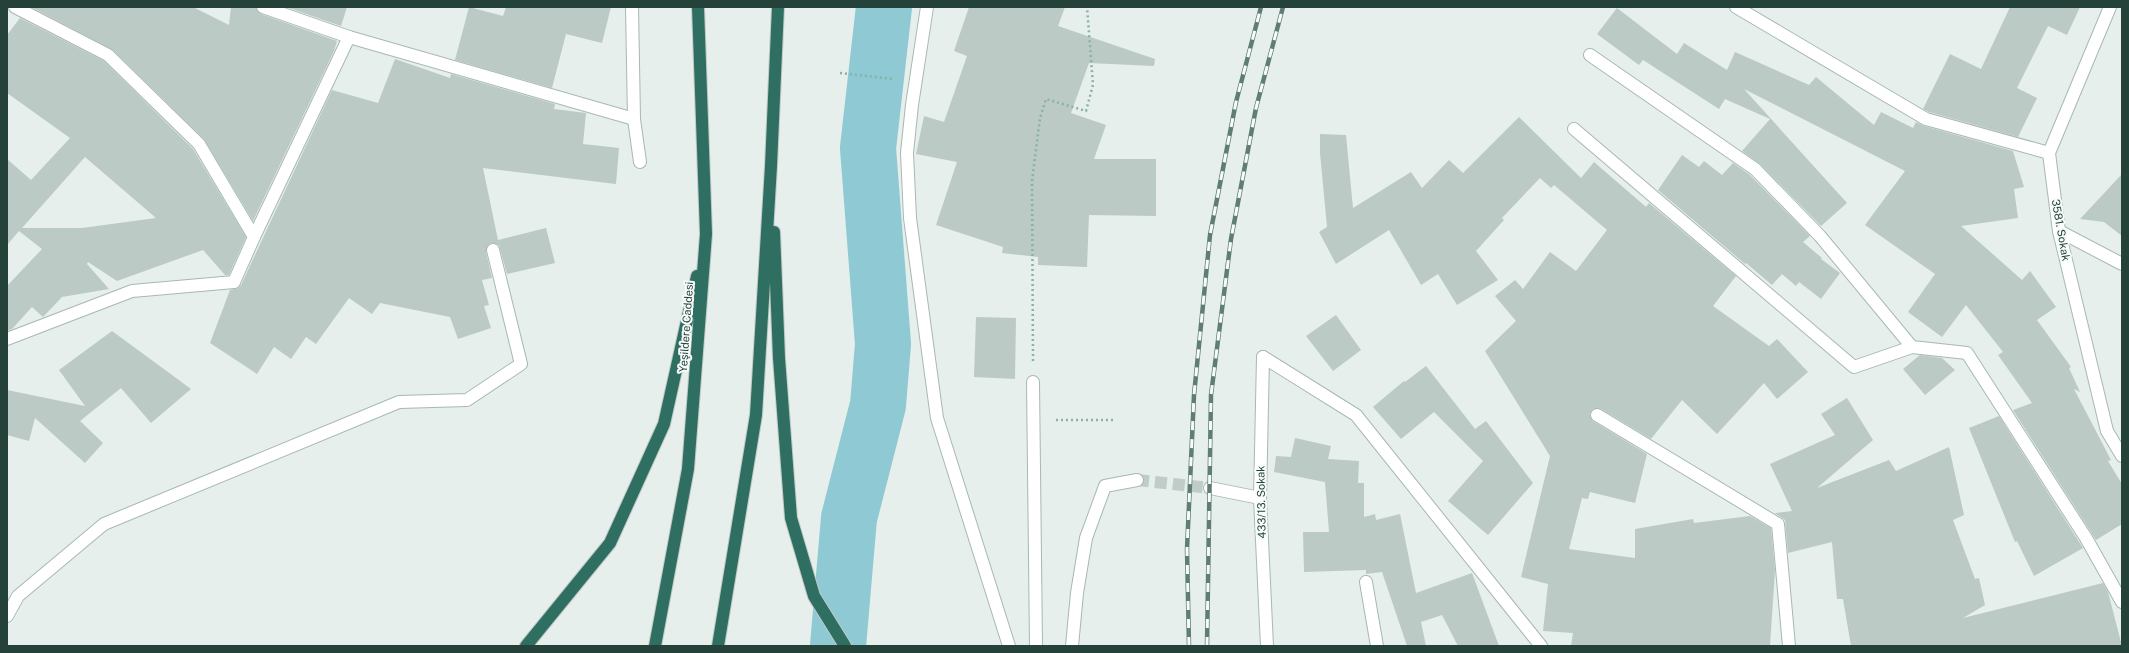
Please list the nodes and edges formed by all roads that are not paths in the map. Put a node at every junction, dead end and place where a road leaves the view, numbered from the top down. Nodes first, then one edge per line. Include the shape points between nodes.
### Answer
1 (14, 7) edge
2 (263, 7) edge
3 (632, 7) edge
4 (698, 7) edge
5 (778, 7) edge
6 (927, 7) edge
7 (1736, 7) edge
8 (2110, 7) edge
9 (349, 37) junction
10 (1590, 54) dead end
11 (634, 119) junction
12 (1574, 128) dead end
13 (2049, 154) junction
14 (640, 162) dead end
15 (771, 166) junction
16 (2059, 231) junction
17 (706, 234) junction
18 (254, 237) junction
19 (493, 250) dead end
20 (2122, 264) edge
21 (7, 339) edge
22 (1912, 347) junction
23 (1033, 382) road end
24 (1598, 415) dead end
25 (2107, 431) junction
26 (2122, 439) edge
27 (2122, 456) edge
28 (1137, 480) tunnel mouth
29 (1210, 488) tunnel mouth
30 (1260, 498) junction
31 (1366, 582) dead end
32 (2122, 602) edge
33 (7, 616) edge
34 (526, 646) edge
35 (655, 646) edge
36 (718, 646) edge
37 (845, 646) edge
38 (1009, 646) edge
39 (1036, 646) edge
40 (1072, 646) edge
41 (1267, 646) edge
42 (1377, 646) edge
43 (1541, 646) edge
44 (1789, 646) edge

1 - 18 street via 108,54 199,144
2 - 9 street
3 - 11 street
4 - 17 highway, Yeşildere Caddesi
5 - 15 highway
6 - 38 street via 906,153 910,218 937,418
7 - 13 street via 1926,119
8 - 13 street, 3581. Sokak
9 - 11 street
9 - 18 street
10 - 22 street via 1755,169 1820,236
11 - 14 street
12 - 22 street via 1854,366
13 - 16 street, 3581. Sokak
15 - 36 highway via 756,415
15 - 37 highway via 791,518 814,596
16 - 20 street
16 - 25 street, 3581. Sokak
17 - 34 highway via 664,424 610,543
17 - 35 highway, Yeşildere Caddesi via 688,469
18 - 21 street via 234,282 132,291
19 - 33 street via 521,364 467,400 399,402 104,524 18,596
22 - 32 street via 1967,354 2086,538
23 - 39 street
24 - 44 street via 1778,524
25 - 26 street
25 - 27 street, 3581. Sokak
28 - 40 street via 1105,486 1086,538
29 - 30 street
30 - 41 street, 433/13. Sokak
30 - 43 street, 433/13. Sokak via 1263,357 1356,415
31 - 42 street

